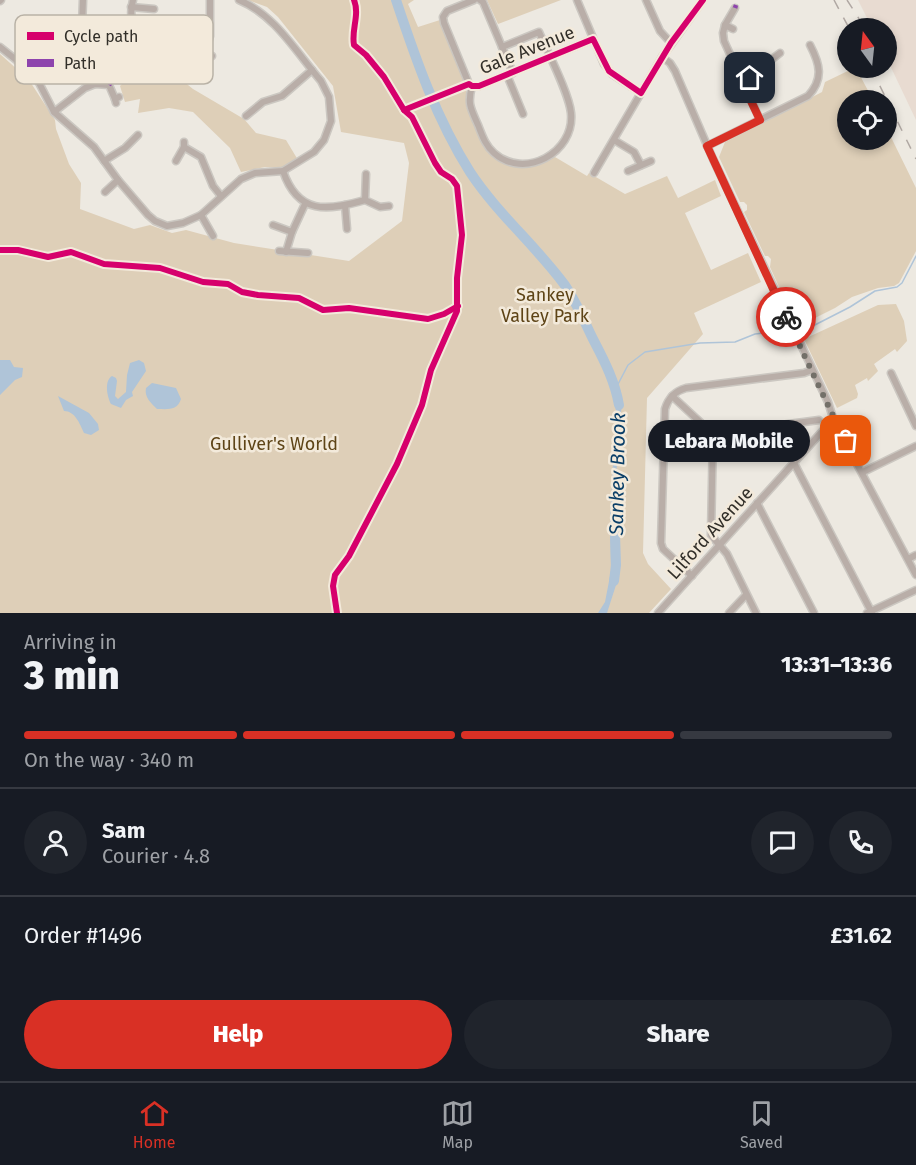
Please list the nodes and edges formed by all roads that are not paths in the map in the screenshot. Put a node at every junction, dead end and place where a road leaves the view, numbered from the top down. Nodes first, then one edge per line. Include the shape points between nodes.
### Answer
1 (83, 0) edge
2 (239, 0) edge
3 (474, 0) edge
4 (480, 0) edge
5 (577, 0) edge
6 (646, 0) edge
7 (703, 0) edge
8 (132, 3) edge
9 (736, 5) edge
10 (155, 10) dead end
11 (82, 15) edge
12 (725, 25) junction
13 (733, 29) dead end
14 (593, 39) junction
15 (671, 43) junction
16 (810, 45) dead end
17 (0, 47) edge
18 (502, 47) junction
19 (780, 53) dead end
20 (550, 57) junction
21 (662, 57) junction
22 (15, 59) edge
23 (312, 70) junction
24 (510, 74) junction
25 (742, 82) junction
26 (40, 84) edge
27 (95, 84) joint
28 (472, 86) junction
29 (641, 93) junction
30 (117, 100) dead end
31 (247, 103) dead end
32 (253, 110) junction
33 (54, 112) junction
34 (523, 114) dead end
35 (246, 116) dead end
36 (760, 120) junction
37 (139, 134) dead end
38 (614, 140) junction
39 (707, 146) junction
40 (104, 161) junction
41 (176, 161) dead end
42 (651, 161) dead end
43 (641, 165) junction
44 (283, 171) junction
45 (628, 171) dead end
46 (594, 173) dead end
47 (366, 174) dead end
48 (118, 180) junction
49 (105, 192) dead end
50 (221, 196) junction
51 (364, 200) junction
52 (305, 204) junction
53 (345, 205) junction
54 (389, 206) dead end
55 (201, 215) junction
56 (273, 225) dead end
57 (347, 230) dead end
58 (292, 232) junction
59 (213, 236) dead end
60 (308, 253) dead end
61 (812, 370) junction
62 (891, 374) dead end
63 (672, 396) junction
64 (819, 420) dead end
65 (834, 421) junction
66 (916, 426) edge
67 (713, 434) junction
68 (916, 446) edge
69 (794, 463) junction
70 (862, 472) junction
71 (757, 503) junction
72 (719, 546) junction
73 (916, 555) edge
74 (908, 559) junction
75 (916, 574) edge
76 (692, 576) junction
77 (916, 590) edge
78 (746, 595) junction
79 (658, 613) edge
80 (729, 613) edge
81 (756, 613) edge
82 (814, 613) edge
83 (870, 613) edge

1 - 11 street
2 - 23 street via 269,19
3 - 28 street via 447,11 443,17
4 - 18 street
5 - 14 street
6 - 15 street via 660,31
7 - 15 street
8 - 10 street
9 - 12 street
12 - 13 street
12 - 25 street via 724,41
14 - 20 street, Gale Avenue
14 - 29 street via 609,71
15 - 21 street
16 - 36 street via 819,65 816,86 808,96
17 - 22 street
18 - 20 street, Gale Avenue via 539,32
18 - 24 street
19 - 25 street
20 - 24 street, Gale Avenue
20 - 28 street via 570,105 571,119 562,145 539,161 514,163 491,151 469,103
21 - 29 street
21 - 39 street via 675,71
23 - 32 street via 282,96
23 - 44 street via 328,93 329,127 314,152
24 - 28 street, Gale Avenue
24 - 34 street
25 - 36 street
26 - 33 street
27 - 30 street via 110,85
27 - 33 street via 80,90
29 - 38 street
31 - 32 street
32 - 35 street
33 - 40 street
36 - 39 street
37 - 40 street
38 - 43 street via 634,152
38 - 46 street
39 - 61 street
40 - 48 street
41 - 50 street via 184,144 201,157
42 - 43 street
43 - 45 street
44 - 50 street via 249,175
44 - 52 street
47 - 51 street
48 - 49 street
48 - 55 street via 159,224 176,225
50 - 55 street
51 - 53 street
51 - 54 street via 380,207
52 - 53 street
52 - 58 street
53 - 57 street
55 - 59 street
56 - 58 street
58 - 60 street via 283,251
61 - 63 street via 686,388
61 - 65 street
62 - 66 street
63 - 67 street
63 - 76 street via 665,409 661,543
64 - 67 street via 811,425
65 - 69 street, Lilford Avenue
65 - 70 street
67 - 72 street via 710,531
68 - 70 street
69 - 71 street, Lilford Avenue
69 - 83 street
70 - 74 street
71 - 72 street, Lilford Avenue
71 - 82 street
72 - 76 street, Lilford Avenue
72 - 78 street via 727,554
73 - 74 street
74 - 75 street
76 - 79 street, Lilford Avenue
77 - 83 street
78 - 80 street
78 - 81 street

